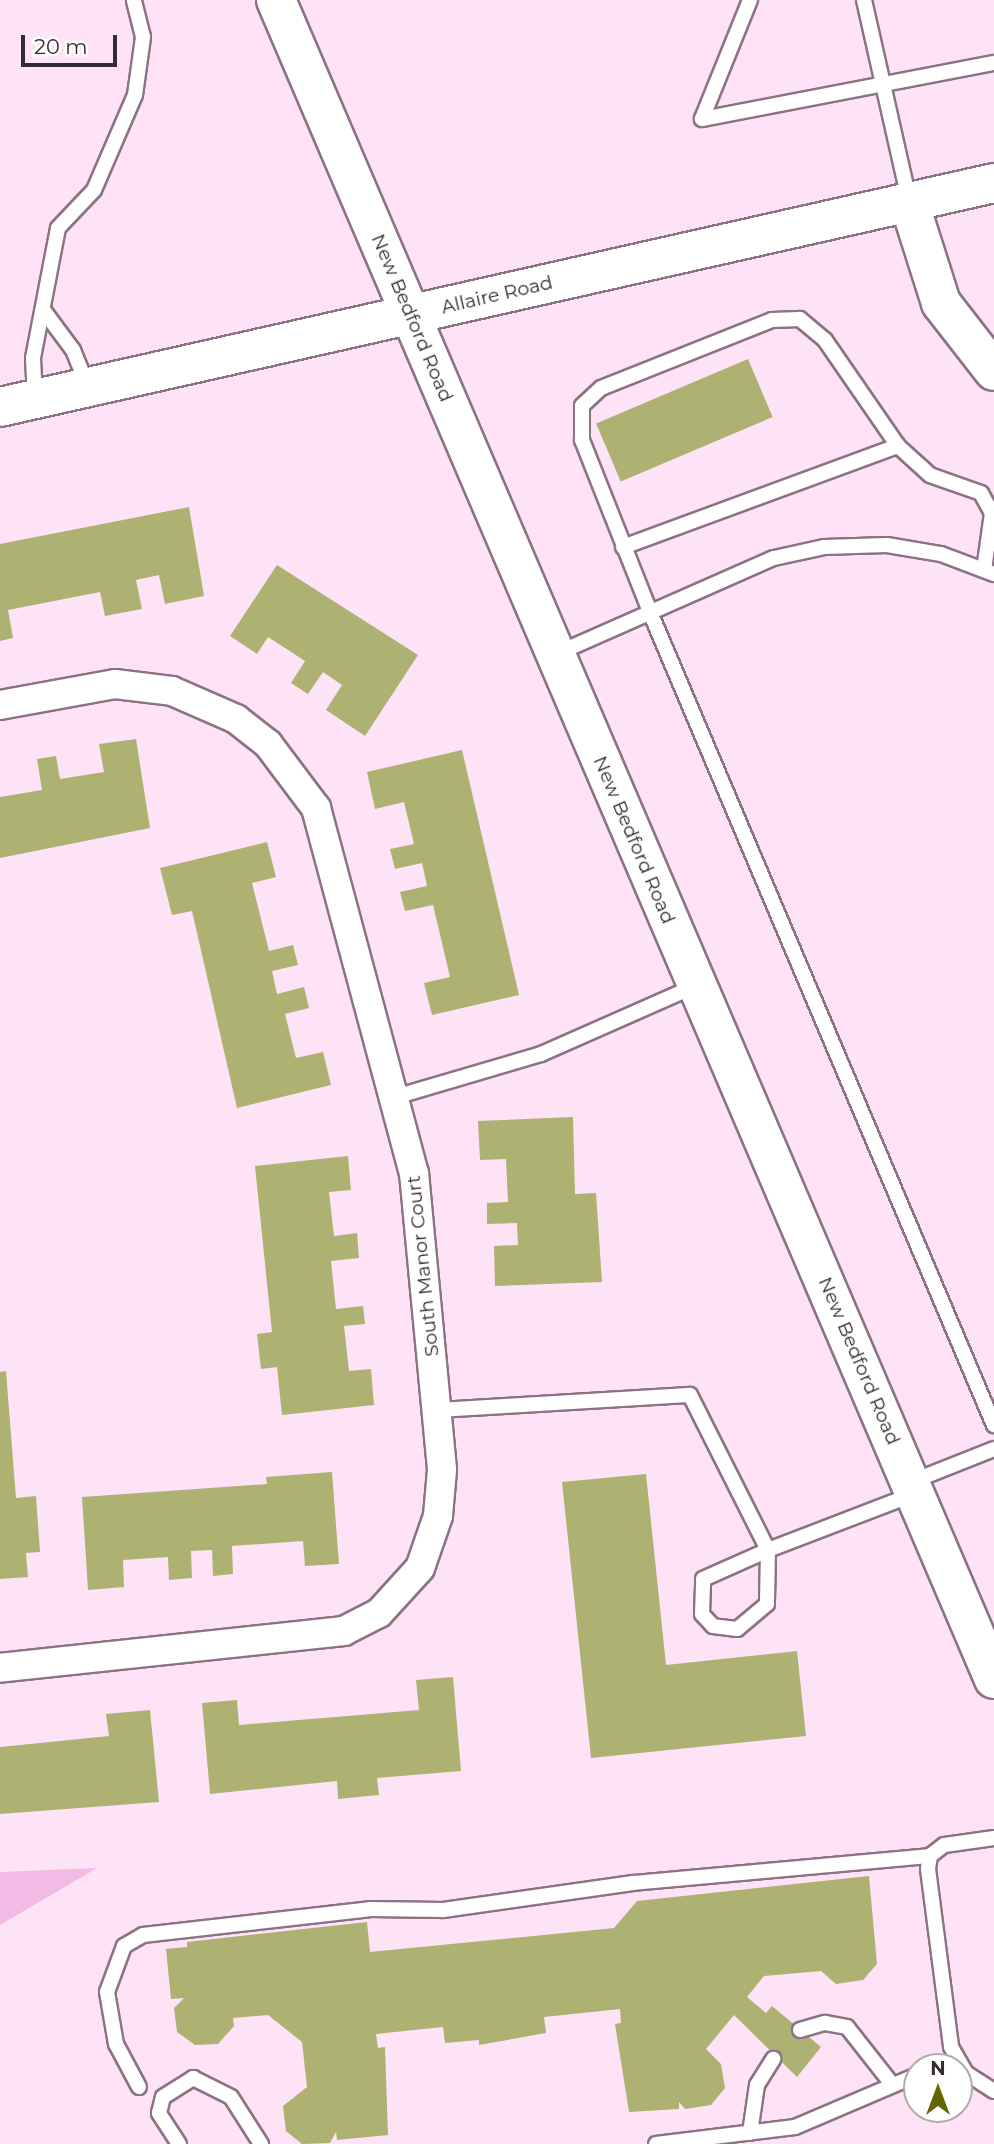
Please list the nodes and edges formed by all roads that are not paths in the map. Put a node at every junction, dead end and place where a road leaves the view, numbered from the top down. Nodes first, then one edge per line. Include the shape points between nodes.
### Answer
1 (134, 0) edge
2 (276, 0) edge
3 (751, 0) edge
4 (864, 0) edge
5 (994, 63) edge
6 (883, 86) junction
7 (994, 183) edge
8 (909, 202) junction
9 (44, 312) junction
10 (411, 315) junction
11 (994, 371) edge
12 (88, 387) junction
13 (18, 403) edge
14 (898, 446) junction
15 (623, 547) junction
16 (989, 572) edge
17 (650, 612) junction
18 (555, 654) junction
19 (0, 705) edge
20 (696, 985) junction
21 (395, 1097) junction
22 (437, 1410) junction
23 (994, 1424) edge
24 (994, 1449) edge
25 (912, 1488) junction
26 (768, 1550) junction
27 (0, 1668) edge
28 (994, 1679) edge
29 (994, 1838) edge
30 (930, 1856) junction
31 (800, 2031) dead end
32 (956, 2053) edge
33 (773, 2059) dead end
34 (973, 2074) edge
35 (903, 2079) edge
36 (891, 2083) junction
37 (139, 2087) dead end
38 (994, 2091) edge
39 (750, 2133) junction
40 (179, 2144) edge
41 (261, 2144) edge
42 (656, 2144) edge

1 - 9 lane via 143,37 135,95 94,190 58,228
2 - 10 street, New Bedford Road
3 - 6 lane via 702,119
4 - 6 lane
5 - 6 lane
6 - 8 lane
7 - 8 street, Allaire Road
8 - 10 street, Allaire Road
8 - 11 street via 941,303
9 - 12 lane via 73,350
9 - 13 lane
10 - 12 street, Allaire Road
10 - 18 street, New Bedford Road
12 - 13 street, Allaire Road
14 - 15 lane
14 - 15 lane via 825,340 800,319 772,320 601,388 582,406 582,440
14 - 16 lane via 930,475 981,493 992,513
15 - 17 lane
16 - 17 lane via 887,545 824,547 774,558
17 - 18 lane
17 - 23 lane
18 - 20 street, New Bedford Road
19 - 21 street, South Manor Court via 71,689 144,686 200,700 268,744 295,774 330,847
20 - 21 lane via 541,1054
20 - 25 street, New Bedford Road
21 - 22 street, South Manor Court via 422,1223
22 - 26 lane via 690,1395
22 - 27 street, South Manor Court via 442,1470 435,1528 420,1568 379,1613 317,1638
24 - 25 lane
25 - 26 lane
25 - 28 street, New Bedford Road
26 - 26 lane via 703,1579 702,1614 713,1626 737,1629 767,1604
29 - 30 lane via 944,1845
30 - 32 lane via 946,2017
30 - 37 lane via 633,1883 443,1910 370,1909 154,1931 124,1946 107,1992 116,2044
31 - 36 lane via 825,2023 846,2027
33 - 39 lane via 757,2085
34 - 38 lane
35 - 36 lane
36 - 39 lane via 795,2127
39 - 42 lane
40 - 41 lane via 159,2113 163,2097 193,2078 231,2097

